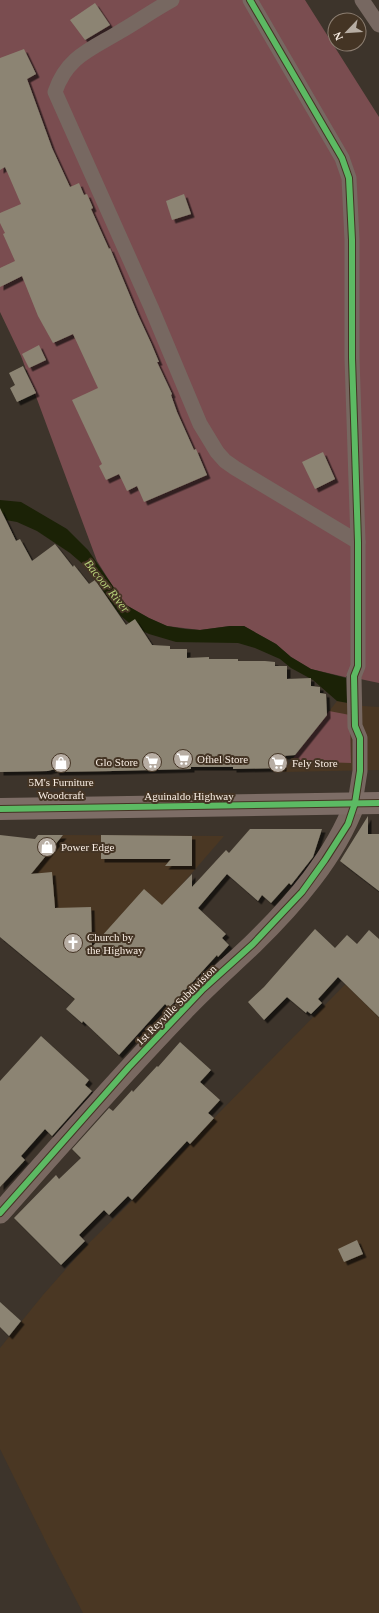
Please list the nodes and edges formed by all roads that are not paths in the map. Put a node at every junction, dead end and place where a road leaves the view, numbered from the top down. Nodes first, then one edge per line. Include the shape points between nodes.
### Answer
1 (172, 0) edge
2 (250, 0) edge
3 (362, 0) edge
4 (379, 25) edge
5 (358, 542) junction
6 (356, 803) junction
7 (379, 804) edge
8 (0, 809) edge
9 (0, 1214) edge

1 - 5 street via 83,53 68,67 55,92 200,424 217,452 235,468
2 - 5 street via 342,158 349,178
3 - 4 street
5 - 6 street via 360,710 355,726 360,738 360,771
6 - 7 highway, Aguinaldo Highway
6 - 8 highway, Aguinaldo Highway
6 - 9 street, 1st Reyville Subdivision via 348,824 302,892 253,944 203,989 129,1067

